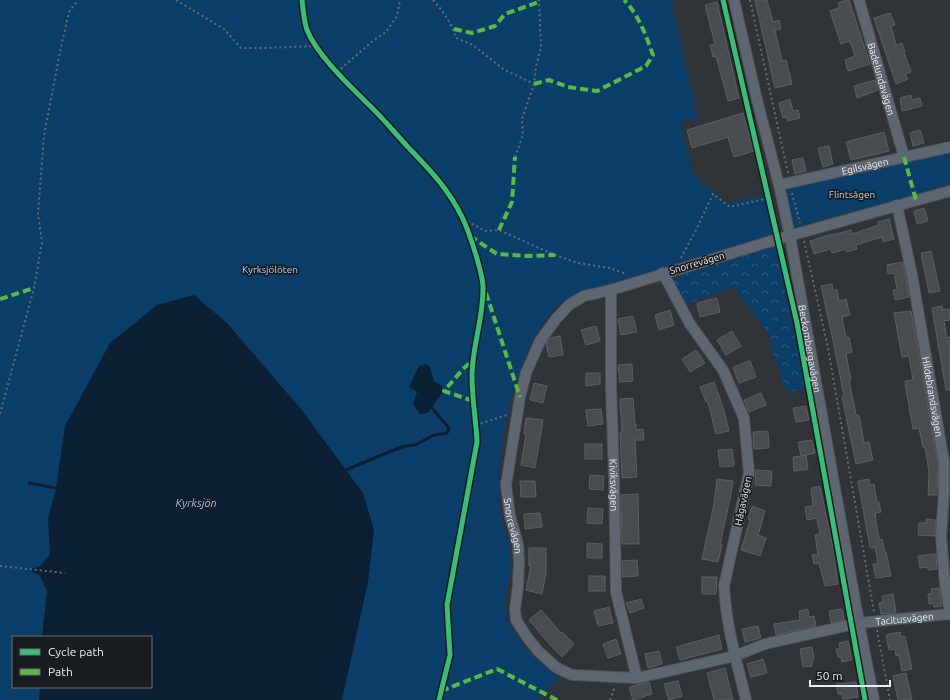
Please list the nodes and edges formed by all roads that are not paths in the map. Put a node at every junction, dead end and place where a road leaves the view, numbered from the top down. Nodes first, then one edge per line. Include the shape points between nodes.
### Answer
1 (734, 0) edge
2 (859, 0) edge
3 (950, 147) edge
4 (904, 157) junction
5 (779, 185) junction
6 (950, 191) edge
7 (897, 205) junction
8 (790, 236) junction
9 (664, 273) junction
10 (610, 290) junction
11 (950, 613) edge
12 (859, 623) junction
13 (735, 656) junction
14 (637, 678) junction
15 (746, 700) edge
16 (874, 700) edge

1 - 5 street, Beckombergavägen
2 - 4 street, Badelundavägen
3 - 4 street, Egilsvägen
4 - 5 street, Egilsvägen
5 - 8 street, Beckombergavägen
6 - 7 street
7 - 8 street
7 - 11 street, Hildebrandsvägen via 912,275 944,462 941,536
8 - 9 street, Snorrevägen
8 - 12 street, Beckombergavägen
9 - 10 street, Snorrevägen
9 - 13 street, Hågavägen via 690,324 723,370 744,418 750,473 724,586
10 - 14 street, Kiviksvägen via 616,592
10 - 14 street, Snorrevägen via 584,296 569,305 540,341 526,374 506,486 510,516 518,544 516,620 526,637 557,668 572,675
11 - 12 street, Tacitusvägen
12 - 13 street, Snorrevägen via 765,644
12 - 16 street, Beckombergavägen
13 - 14 street, Snorrevägen
13 - 15 street, Hågavägen

